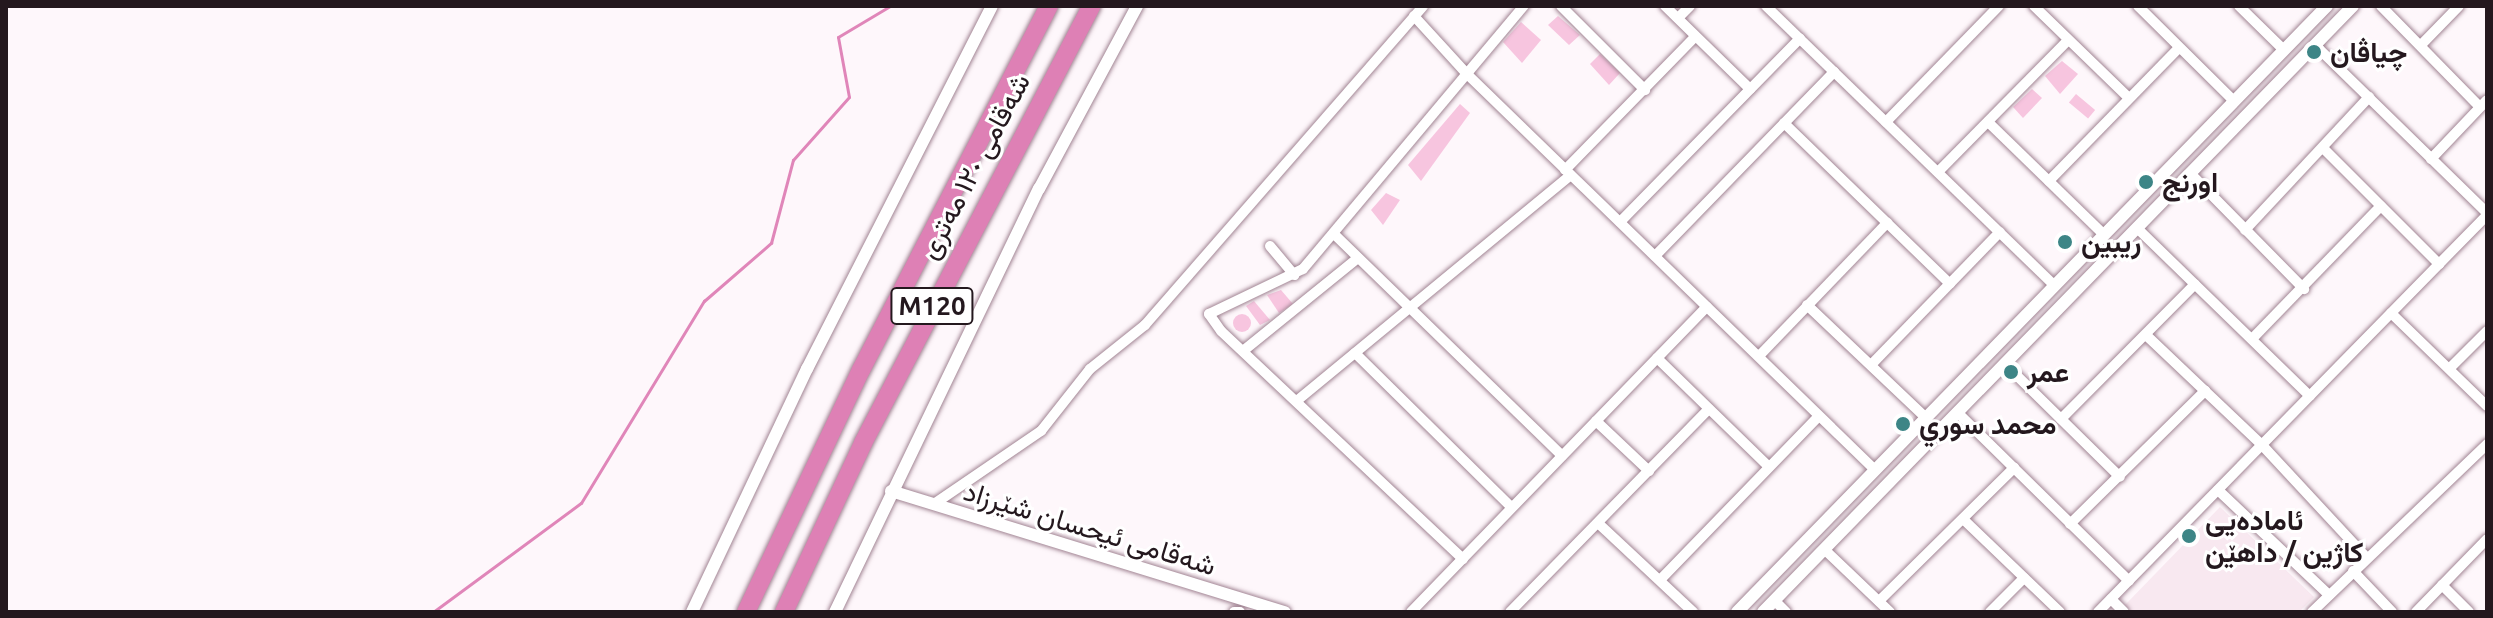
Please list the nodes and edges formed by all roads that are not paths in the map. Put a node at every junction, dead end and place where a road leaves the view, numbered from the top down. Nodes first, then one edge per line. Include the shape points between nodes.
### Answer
1 (992, 6) edge
2 (1049, 6) edge
3 (1091, 6) edge
4 (1137, 6) edge
5 (1423, 6) edge
6 (1524, 6) edge
7 (1561, 6) edge
8 (1665, 6) edge
9 (1690, 6) edge
10 (1766, 6) edge
11 (1999, 6) edge
12 (2034, 6) edge
13 (2138, 6) edge
14 (2239, 6) edge
15 (2327, 6) edge
16 (2353, 6) edge
17 (2381, 6) edge
18 (2459, 6) edge
19 (1414, 16) junction
20 (1678, 18) junction
21 (1695, 37) junction
22 (1800, 38) junction
23 (2068, 40) junction
24 (2315, 45) junction
25 (2421, 45) junction
26 (2179, 48) junction
27 (2284, 50) junction
28 (1834, 72) junction
29 (1467, 74) junction
30 (1750, 89) junction
31 (1645, 90) junction
32 (2369, 97) junction
33 (2129, 98) junction
34 (2234, 101) junction
35 (2484, 103) edge
36 (1886, 122) junction
37 (1988, 122) junction
38 (1784, 123) junction
39 (2324, 149) junction
40 (2431, 159) junction
41 (1568, 172) junction
42 (1938, 172) junction
43 (2190, 173) junction
44 (2049, 181) junction
45 (2147, 191) junction
46 (2161, 203) junction
47 (2381, 206) junction
48 (2487, 214) edge
49 (1620, 222) junction
50 (1887, 223) junction
51 (2137, 228) junction
52 (2245, 230) junction
53 (2000, 232) junction
54 (1334, 234) junction
55 (2104, 235) junction
56 (1270, 246) dead end
57 (1655, 256) junction
58 (1358, 258) junction
59 (2439, 264) junction
60 (1294, 275) junction
61 (1950, 284) junction
62 (2195, 284) junction
63 (2055, 286) junction
64 (2304, 289) junction
65 (1807, 305) junction
66 (1707, 307) junction
67 (1409, 308) junction
68 (2391, 313) junction
69 (2487, 331) edge
70 (2146, 335) junction
71 (2252, 339) junction
72 (1243, 351) junction
73 (1355, 353) junction
74 (1759, 356) junction
75 (1657, 358) junction
76 (2005, 364) junction
77 (1871, 365) junction
78 (2450, 368) junction
79 (2205, 391) junction
80 (2310, 396) junction
81 (1299, 399) junction
82 (2487, 406) edge
83 (1709, 409) junction
84 (1957, 412) junction
85 (1819, 416) junction
86 (1926, 418) junction
87 (2061, 419) junction
88 (1596, 421) junction
89 (2487, 444) edge
90 (2262, 445) junction
91 (1897, 448) junction
92 (1562, 456) junction
93 (1909, 462) junction
94 (1769, 467) junction
95 (2014, 468) junction
96 (1875, 470) junction
97 (1649, 471) junction
98 (2120, 477) junction
99 (2218, 490) junction
100 (891, 491) junction
101 (934, 504) junction
102 (1511, 507) junction
103 (1963, 519) junction
104 (1598, 523) junction
105 (2070, 524) junction
106 (2487, 539) edge
107 (1824, 549) junction
108 (2367, 558) junction
109 (1463, 559) junction
110 (2353, 571) junction
111 (2024, 578) junction
112 (1660, 580) junction
113 (2129, 581) junction
114 (2442, 585) junction
115 (2329, 595) junction
116 (2111, 599) junction
117 (1774, 600) junction
118 (1879, 601) junction
119 (749, 605) edge
120 (1280, 611) edge
121 (692, 612) edge
122 (735, 612) edge
123 (784, 612) edge
124 (835, 612) edge
125 (1234, 612) edge
126 (1240, 612) edge
127 (1411, 612) edge
128 (1510, 612) edge
129 (1693, 612) edge
130 (1737, 612) edge
131 (1763, 612) edge
132 (1786, 612) edge
133 (1890, 612) edge
134 (1990, 612) edge
135 (2060, 612) edge
136 (2098, 612) edge
137 (2124, 612) edge
138 (2312, 612) edge
139 (2392, 612) edge
140 (2416, 612) edge
141 (2469, 612) edge

1 - 121 street via 807,369
2 - 119 highway, شەقامی ١٢٠ مەتری / M120 via 932,228
3 - 123 highway, شەقامی ١٢٠ مەتری / M120 via 904,362
4 - 100 street via 1039,189
5 - 19 street
6 - 29 street
7 - 31 street
8 - 20 street
9 - 20 street
10 - 22 street
11 - 36 street
12 - 23 street
13 - 26 street
14 - 27 street
15 - 27 street
16 - 24 street
17 - 25 street
18 - 25 street
19 - 29 street
19 - 101 street via 1145,325 1090,369 1041,431
20 - 21 street
21 - 30 street
21 - 31 street
22 - 28 street
22 - 30 street
23 - 33 street
23 - 37 street
24 - 32 street
24 - 43 street
25 - 35 street
26 - 33 street
26 - 34 street
27 - 34 street
28 - 36 street
28 - 38 street
29 - 41 street
29 - 54 street
30 - 49 street
31 - 41 street
32 - 39 street
32 - 40 street
33 - 44 street
34 - 45 street
35 - 40 street
36 - 42 street
37 - 42 street
37 - 44 street
38 - 50 street
38 - 57 street
39 - 47 street
39 - 52 street
40 - 48 street
41 - 49 street
41 - 67 street
42 - 53 street
43 - 46 street
43 - 52 street
44 - 55 street
45 - 46 street
45 - 55 street
46 - 51 street
47 - 59 street
47 - 64 street
48 - 59 street
49 - 57 street
50 - 61 street
50 - 65 street
51 - 62 street
51 - 76 street
52 - 64 street
53 - 61 street
53 - 63 street
54 - 58 street
54 - 60 street
55 - 63 street
56 - 60 street
57 - 66 street
58 - 67 street
58 - 72 street
59 - 68 street
60 - 72 street via 1213,308 1211,321
61 - 77 street
62 - 70 street
62 - 71 street
63 - 86 street
64 - 71 street
65 - 74 street
65 - 77 street
66 - 74 street
66 - 75 street
67 - 73 street
67 - 92 street
68 - 78 street
68 - 80 street
69 - 78 street
70 - 79 street
70 - 87 street
71 - 80 street
72 - 81 street
73 - 81 street
73 - 102 street
74 - 85 street
75 - 83 street
75 - 88 street
76 - 84 street
76 - 87 street
77 - 86 street
78 - 82 street
79 - 90 street
79 - 98 street
80 - 90 street
81 - 109 street
83 - 94 street
83 - 97 street
84 - 93 street
84 - 95 street
85 - 94 street
85 - 96 street
86 - 91 street
87 - 98 street
88 - 92 street
88 - 97 street
89 - 108 street
90 - 99 street
90 - 108 street
91 - 93 street
91 - 96 street
92 - 102 street
93 - 107 street
94 - 112 street
95 - 103 street
95 - 105 street
96 - 130 street
97 - 104 street
98 - 105 street
99 - 113 street
99 - 115 street
100 - 101 street, شەقامی ئیحسان شێرزاد
100 - 124 street
101 - 120 street, شەقامی ئیحسان شێرزاد
102 - 109 street
103 - 111 street
103 - 118 street
104 - 112 street
104 - 128 street
105 - 113 street
106 - 114 street
107 - 117 street
107 - 118 street
108 - 110 street
109 - 127 street
110 - 115 street
110 - 139 street
111 - 134 street
111 - 135 street
112 - 129 street
113 - 116 street
114 - 140 street
114 - 141 street
115 - 138 street
116 - 136 street
116 - 137 street
117 - 131 street
117 - 132 street
118 - 133 street
119 - 122 highway
125 - 126 street

